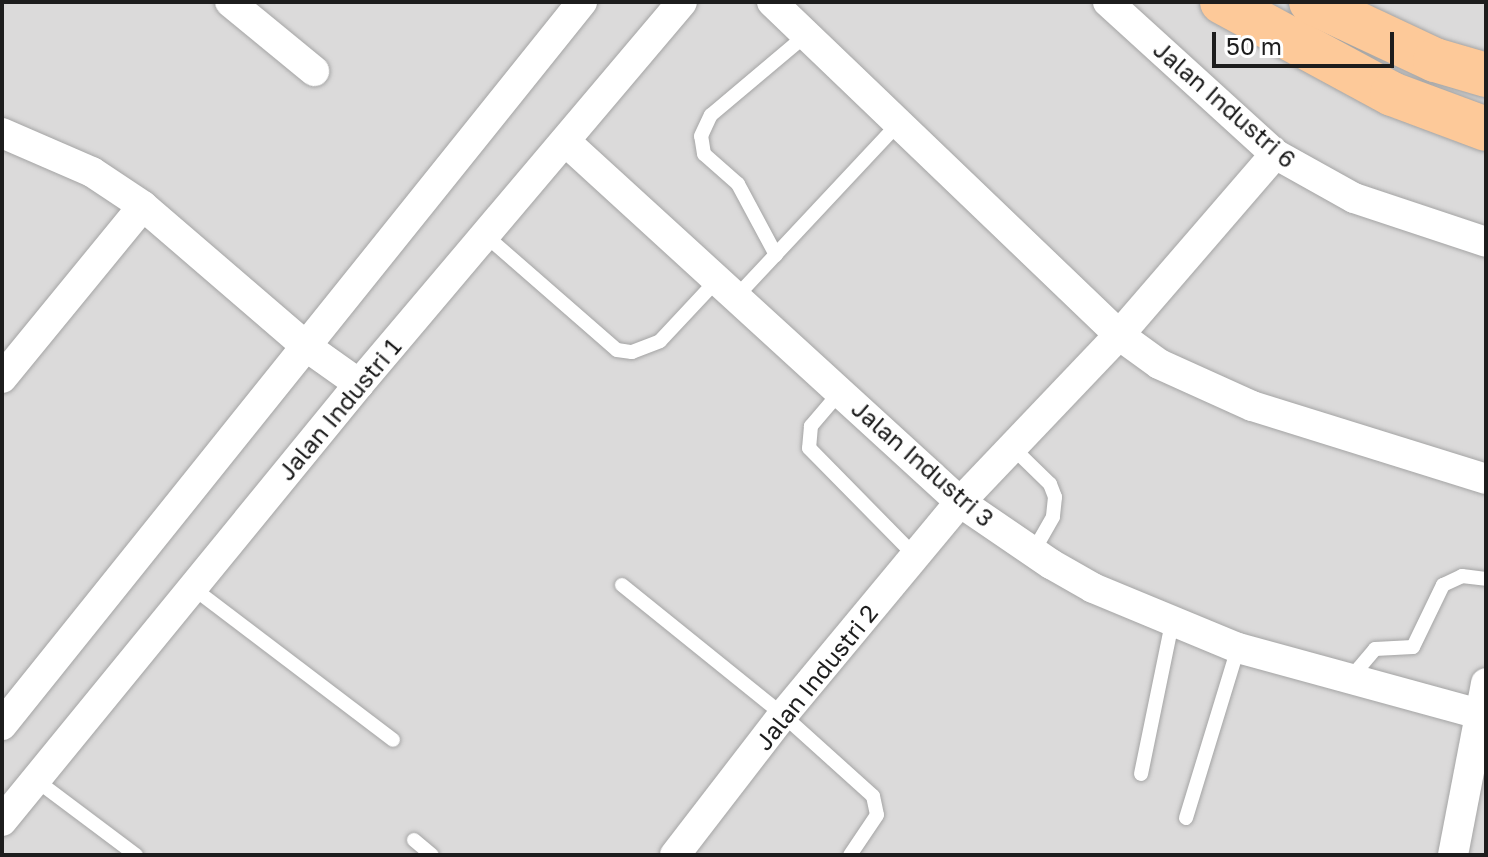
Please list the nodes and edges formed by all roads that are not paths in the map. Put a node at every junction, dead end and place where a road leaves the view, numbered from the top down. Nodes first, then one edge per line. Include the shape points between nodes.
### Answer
1 (230, 2) edge
2 (582, 2) edge
3 (682, 2) edge
4 (772, 2) edge
5 (1108, 2) edge
6 (1222, 2) edge
7 (1336, 10) edge
8 (806, 35) junction
9 (1307, 51) junction
10 (314, 71) dead end
11 (1486, 75) edge
12 (897, 125) junction
13 (1486, 129) edge
14 (2, 133) edge
15 (565, 141) junction
16 (1275, 154) junction
17 (143, 206) junction
18 (485, 235) junction
19 (1486, 242) edge
20 (776, 255) junction
21 (727, 289) junction
22 (1119, 335) junction
23 (307, 347) junction
24 (4, 373) edge
25 (359, 384) junction
26 (840, 392) junction
27 (1012, 447) junction
28 (1486, 479) edge
29 (960, 502) junction
30 (1033, 552) junction
31 (915, 556) junction
32 (1486, 579) edge
33 (622, 585) dead end
34 (193, 588) junction
35 (1172, 623) junction
36 (1238, 648) junction
37 (1348, 681) junction
38 (1486, 683) edge
39 (783, 715) junction
40 (1483, 716) edge
41 (2, 725) edge
42 (393, 740) dead end
43 (1141, 774) dead end
44 (36, 780) junction
45 (1186, 818) dead end
46 (2, 821) edge
47 (414, 840) dead end
48 (136, 855) edge
49 (432, 855) edge
50 (675, 855) edge
51 (850, 855) edge
52 (1453, 855) edge

1 - 10 street
2 - 23 street
3 - 15 street, Jalan Industri 1
4 - 8 street
5 - 16 street, Jalan Industri 6
6 - 9 main road
7 - 9 main road
7 - 11 main road via 1435,60
8 - 12 street
8 - 20 lane via 711,115 701,136 704,154 738,184
9 - 13 main road via 1392,94
12 - 20 lane
12 - 22 street
14 - 17 street via 92,172
15 - 18 street, Jalan Industri 1
15 - 21 street, Jalan Industri 3
16 - 19 street, Jalan Industri 6 via 1354,198
16 - 22 street, Jalan Industri 2
17 - 23 street
17 - 24 street
18 - 21 lane via 617,350 632,352 660,341
18 - 25 street, Jalan Industri 1
20 - 21 lane
21 - 26 street, Jalan Industri 3
22 - 27 street, Jalan Industri 2
22 - 28 street via 1159,364 1252,406
23 - 25 street
23 - 41 street
25 - 34 street, Jalan Industri 1
26 - 29 street, Jalan Industri 3
26 - 31 lane via 811,426 809,448
27 - 29 street, Jalan Industri 2
27 - 30 lane via 1050,484 1055,497 1053,517
29 - 30 street, Jalan Industri 3
29 - 31 street, Jalan Industri 2
30 - 35 street, Jalan Industri 3 via 1093,588
31 - 39 street, Jalan Industri 2
32 - 37 lane via 1462,576 1443,585 1413,647 1375,649
33 - 39 lane
34 - 42 lane
34 - 44 street, Jalan Industri 1
35 - 36 street, Jalan Industri 3
35 - 43 lane
36 - 37 street, Jalan Industri 3
36 - 45 lane
37 - 40 street, Jalan Industri 3
38 - 40 street
39 - 50 street, Jalan Industri 2
39 - 51 lane via 878,806 873,823
40 - 52 street
44 - 46 street, Jalan Industri 1
44 - 48 lane
47 - 49 lane

